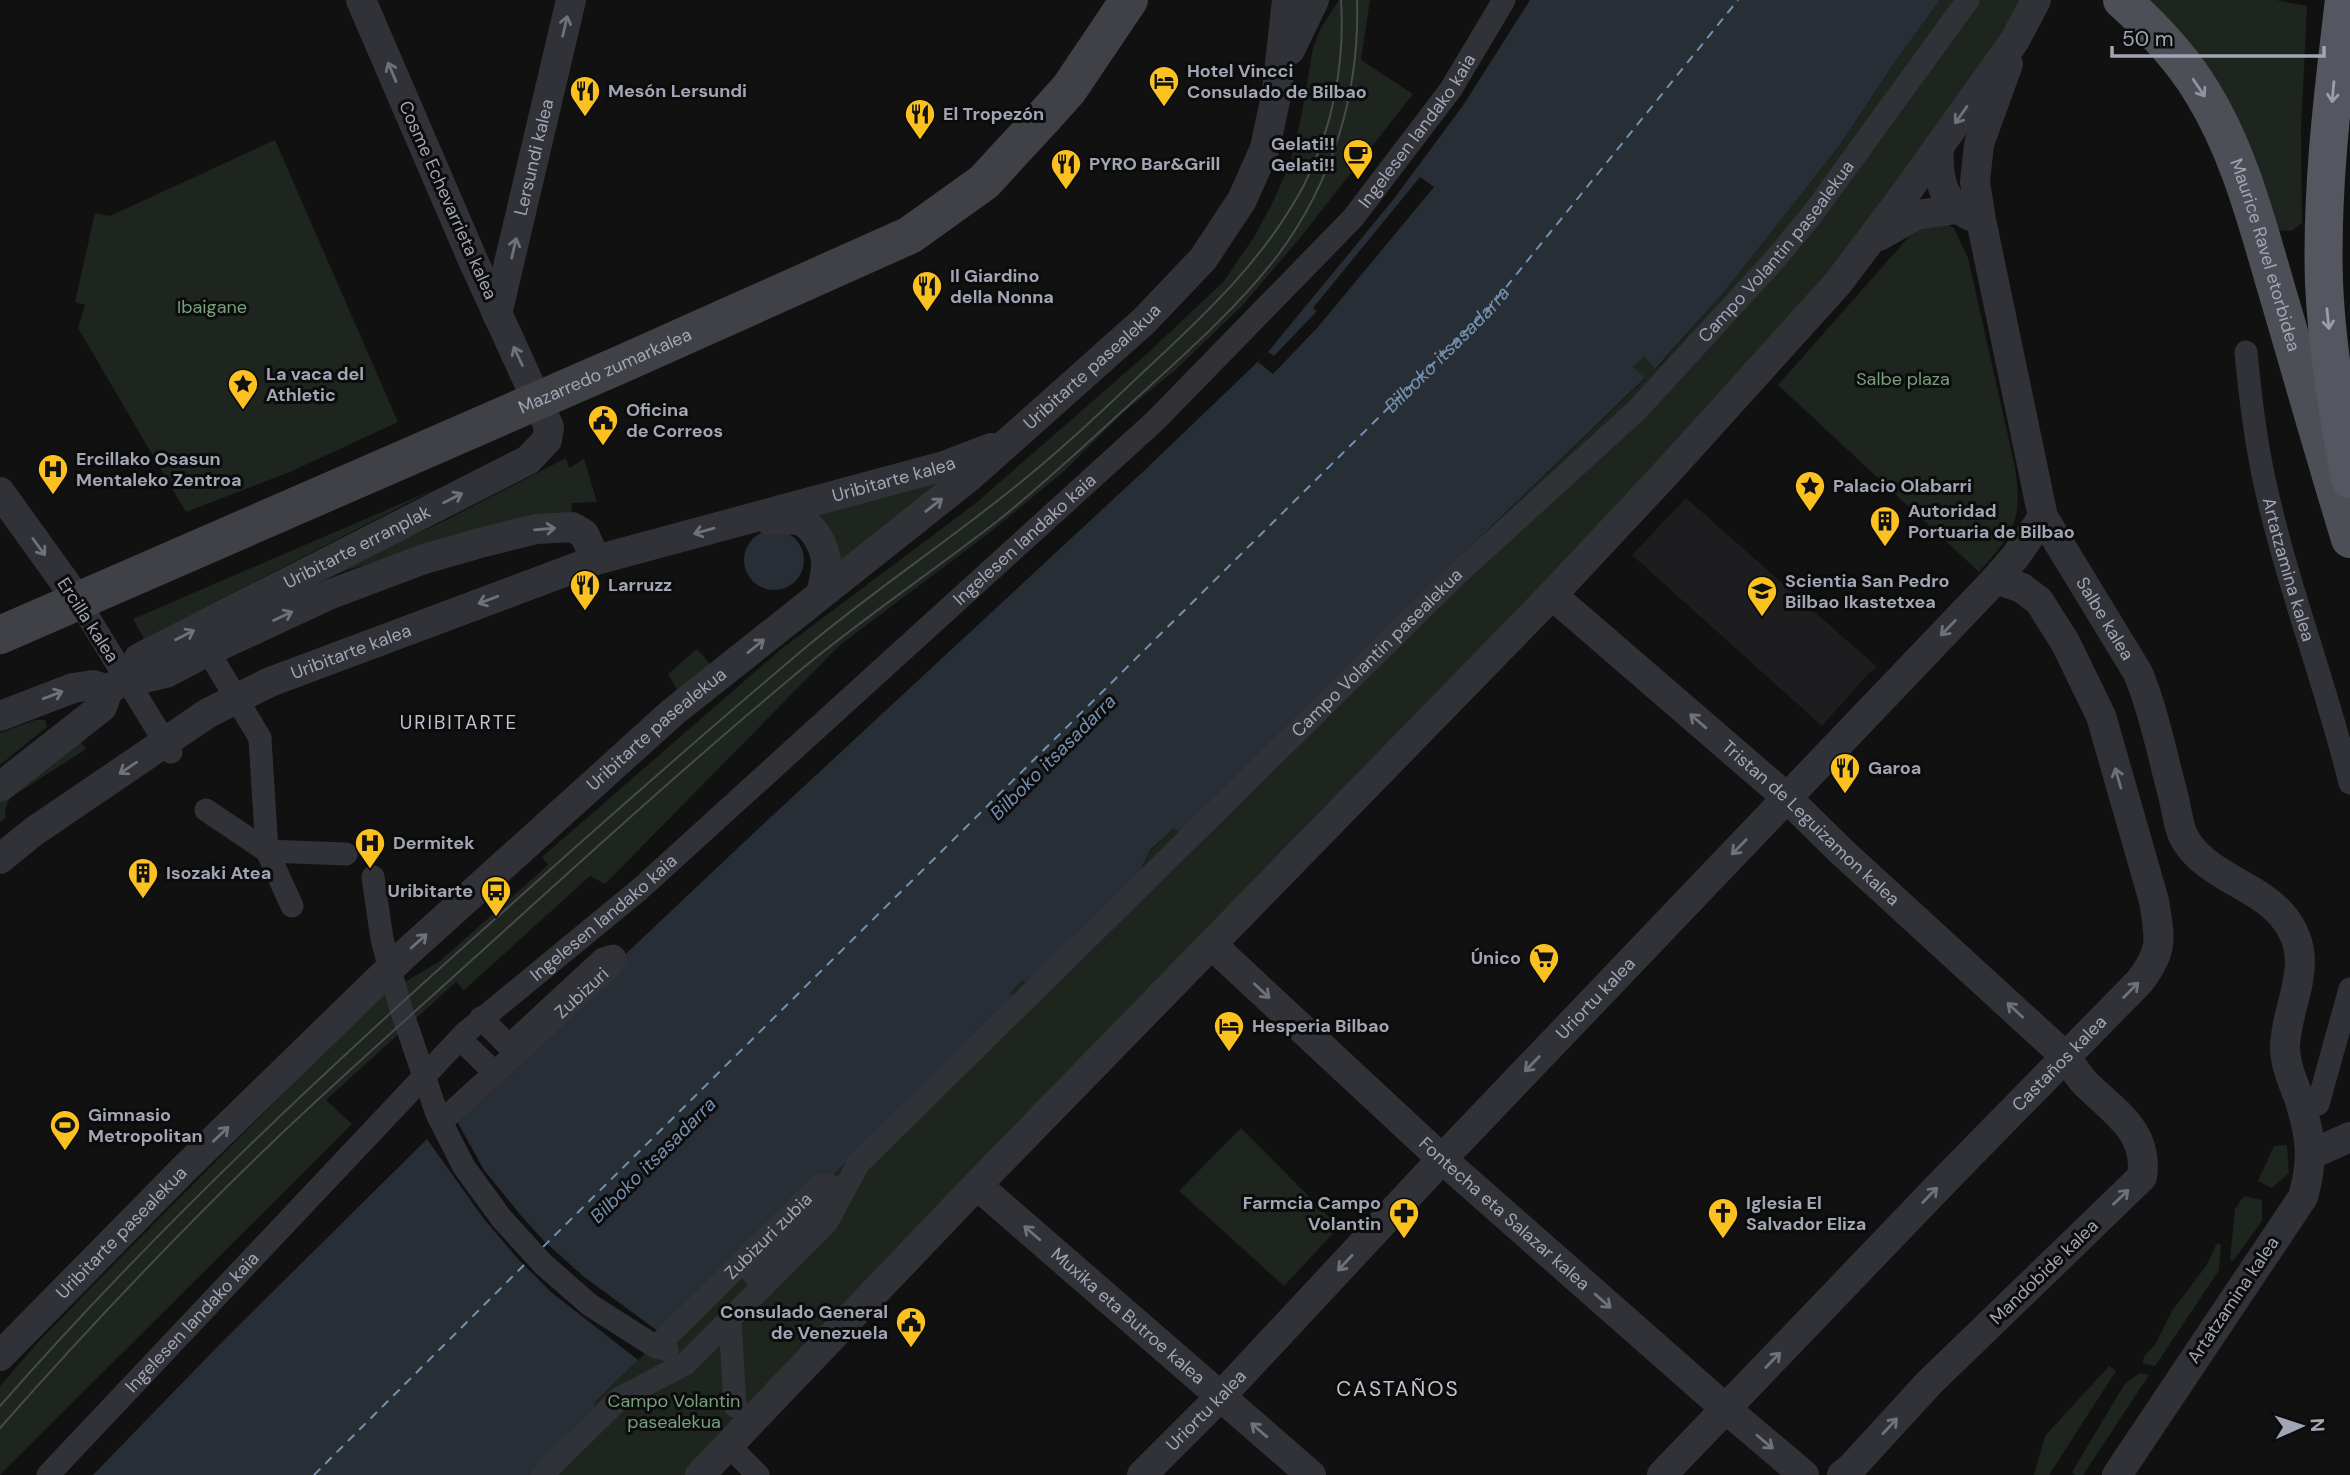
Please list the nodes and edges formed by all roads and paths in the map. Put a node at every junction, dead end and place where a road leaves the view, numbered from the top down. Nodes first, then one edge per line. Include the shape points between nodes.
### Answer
1 (361, 0) edge
2 (571, 0) edge
3 (1129, 0) edge
4 (1287, 0) edge
5 (1314, 0) edge
6 (1504, 0) edge
7 (1968, 0) edge
8 (2122, 0) edge
9 (2344, 0) edge
10 (2035, 3) edge
11 (2015, 40) junction
12 (1277, 91) junction
13 (1938, 146) junction
14 (1968, 214) junction
15 (1867, 244) junction
16 (497, 314) junction
17 (2246, 352) dead end
18 (537, 399) junction
19 (1005, 443) junction
20 (2350, 479) edge
21 (0, 492) edge
22 (2043, 517) junction
23 (739, 521) junction
24 (2350, 539) edge
25 (596, 560) junction
26 (1996, 579) junction
27 (821, 594) junction
28 (1552, 595) junction
29 (79, 601) junction
30 (0, 635) edge
31 (211, 656) junction
32 (120, 682) junction
33 (0, 716) edge
34 (171, 752) dead end
35 (2350, 783) edge
36 (0, 787) edge
37 (1787, 797) junction
38 (206, 810) dead end
39 (267, 851) junction
40 (346, 854) dead end
41 (0, 859) edge
42 (373, 877) dead end
43 (292, 905) dead end
44 (1212, 945) junction
45 (2350, 989) edge
46 (481, 1018) junction
47 (460, 1039) junction
48 (2066, 1057) junction
49 (488, 1068) dead end
50 (2318, 1104) dead end
51 (441, 1122) junction
52 (2350, 1138) edge
53 (2312, 1154) junction
54 (1442, 1159) junction
55 (977, 1185) junction
56 (757, 1278) junction
57 (730, 1319) junction
58 (0, 1356) edge
59 (1220, 1397) junction
60 (735, 1406) dead end
61 (1726, 1409) junction
62 (728, 1445) junction
63 (48, 1475) edge
64 (542, 1475) edge
65 (700, 1475) edge
66 (758, 1475) edge
67 (1142, 1475) edge
68 (1311, 1475) edge
69 (1662, 1475) edge
70 (1804, 1475) edge
71 (1842, 1475) edge
72 (2117, 1475) edge

16 -> 1 street, Cosme Echevarrieta kalea
16 -> 2 street, Lersundi kalea
3 - 18 main road, Mazarredo zumarkalea via 1069,89 984,182 910,235
4 - 12 street, Uribitarte pasealekua
5 - 12 street, Uribitarte pasealekua via 1291,47
6 - 46 street, Ingelesen landako kaia via 1451,89 1353,218 1155,421 640,889
7 - 56 street, Campo Volantin pasealekua via 1811,216 1637,410 1455,576 858,1164 827,1222
8 -> 24 main road, Maurice Ravel etorbidea via 2172,51 2202,91 2224,133 2258,228
9 -> 20 highway via 2327,156 2325,283 2339,424
10 - 11 street
11 -> 13 street
11 - 14 street, Salbe kalea via 1979,144
12 - 19 street, Uribitarte pasealekua via 1265,148 1252,179 1203,259 1144,321
13 - 14 street via 1937,169 1944,189
13 - 15 street
14 - 15 street via 1916,215
14 - 22 street, Salbe kalea
15 - 28 street via 1838,283
18 -> 16 street, Cosme Echevarrieta kalea
17 - 35 street, Artatzamina kalea via 2264,479
18 - 29 main road, Mazarredo zumarkalea
32 -> 18 street, Uribitarte erranplak via 139,659 527,460 547,440 550,427
19 - 23 street, Uribitarte kalea via 944,466
27 -> 19 street, Uribitarte pasealekua
21 -> 29 street, Ercilla kalea
22 - 26 street, Uriortu kalea
22 - 53 street, Salbe kalea via 2138,673 2185,839 2203,861 2281,915 2295,938 2299,987 2285,1047
23 -> 25 street, Uribitarte kalea
23 - 27 street, Uribitarte kalea via 793,519 805,523 817,536 827,564
31 -> 25 street, Uribitarte erranplak via 331,594 383,573 525,532 572,527 584,534
25 -> 41 street, Uribitarte kalea via 270,682 208,713
26 -> 37 street, Uriortu kalea
48 -> 26 street, Castaños kalea via 2140,981 2159,950 2159,930 2101,716 2039,601 2022,588
58 -> 27 street, Uribitarte pasealekua via 403,956 673,712
37 -> 28 street, Tristan de Leguizamon kalea
28 - 44 street
29 - 30 main road, Mazarredo zumarkalea
29 - 34 street, Ercilla kalea
31 - 32 street, Uribitarte erranplak via 166,673
31 - 39 street via 260,739
33 -> 32 street via 73,688
32 - 36 street, Uribitarte erranplak via 102,707
48 -> 37 street, Tristan de Leguizamon kalea
37 -> 54 street, Uriortu kalea
38 - 39 street
39 - 40 street
39 - 43 street
42 - 51 street via 382,939 400,1006
44 -> 54 street, Fontecha eta Salazar kalea
44 - 55 street
45 - 50 street
46 - 47 street, Ingelesen landako kaia
46 - 51 street, Zubizuri via 509,1046 603,959 615,958
47 - 49 street
47 - 63 street, Ingelesen landako kaia
61 -> 48 street, Castaños kalea
71 -> 48 street, Mandobide kalea via 1929,1383 2142,1177 2144,1164 2135,1134 2108,1102 2084,1083
51 - 56 street, Zubizuri zubia via 464,1167 543,1264 590,1306 661,1349 819,1186 829,1185
52 - 53 street
53 - 72 street, Artatzamina kalea via 2303,1197
54 -> 59 street, Uriortu kalea
54 -> 61 street, Fontecha eta Salazar kalea
59 -> 55 street, Muxika eta Butroe kalea
55 - 62 street
56 - 57 street, Campo Volantin pasealekua
57 - 60 street
57 - 64 street, Campo Volantin pasealekua via 685,1364 620,1398
59 - 67 street, Uriortu kalea
68 -> 59 street, Muxika eta Butroe kalea
61 - 69 street, Castaños kalea
61 -> 70 street, Fontecha eta Salazar kalea
62 - 65 street
62 - 66 street

